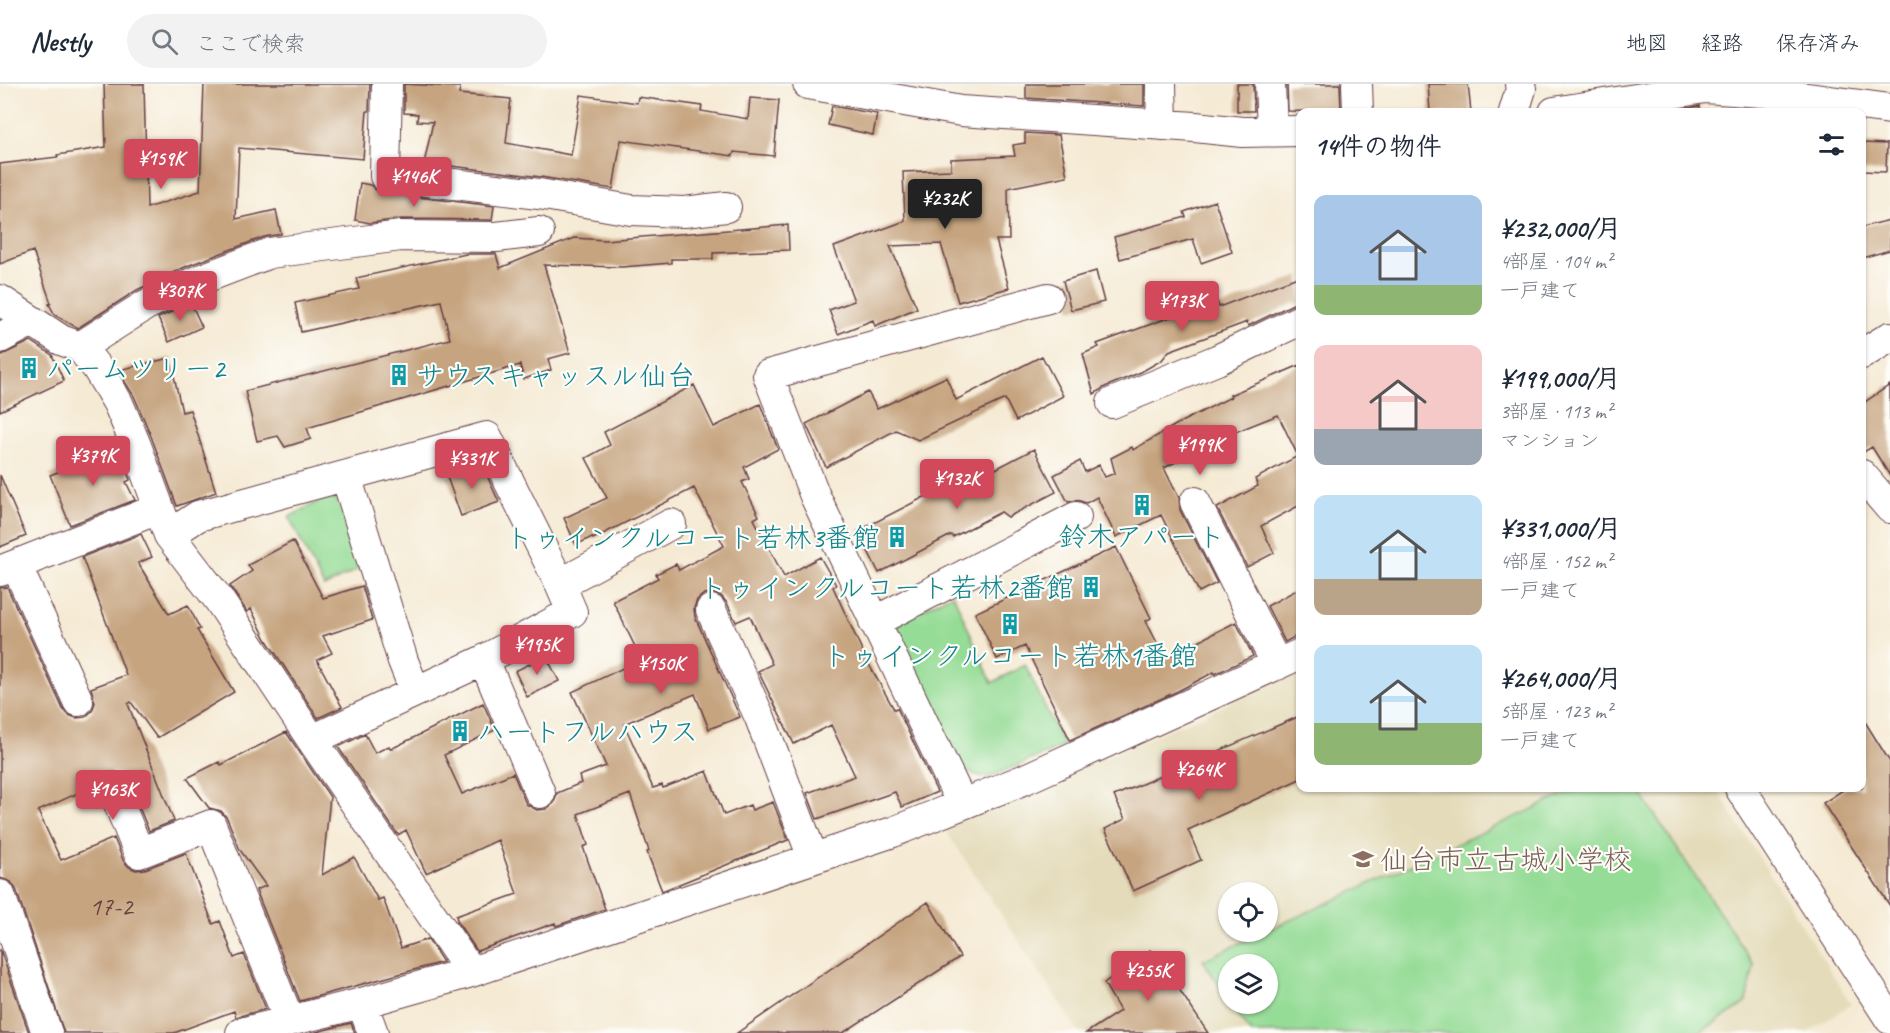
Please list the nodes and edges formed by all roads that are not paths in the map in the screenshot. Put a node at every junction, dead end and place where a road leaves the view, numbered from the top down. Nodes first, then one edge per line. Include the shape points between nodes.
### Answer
1 (387, 84) edge
2 (808, 84) edge
3 (1161, 84) edge
4 (1270, 84) edge
5 (1357, 84) edge
6 (1520, 84) edge
7 (1744, 88) edge
8 (1358, 108) edge
9 (1515, 108) edge
10 (1579, 108) edge
11 (1890, 109) edge
12 (1162, 125) junction
13 (1286, 131) edge
14 (726, 207) dead end
15 (538, 232) dead end
16 (1048, 298) dead end
17 (0, 300) edge
18 (32, 321) junction
19 (1296, 322) edge
20 (1890, 337) edge
21 (0, 338) edge
22 (80, 346) junction
23 (1866, 352) edge
24 (1112, 403) dead end
25 (346, 476) junction
26 (1866, 480) edge
27 (1195, 502) dead end
28 (1890, 508) edge
29 (1076, 517) dead end
30 (164, 522) junction
31 (671, 524) dead end
32 (8, 568) edge
33 (560, 584) junction
34 (711, 610) dead end
35 (874, 622) junction
36 (484, 660) junction
37 (1289, 660) edge
38 (415, 691) junction
39 (78, 701) dead end
40 (312, 740) junction
41 (113, 789) dead end
42 (1743, 792) edge
43 (540, 793) dead end
44 (962, 804) junction
45 (813, 858) junction
46 (0, 895) edge
47 (471, 972) junction
48 (362, 1003) junction
49 (1890, 1019) edge
50 (289, 1020) junction
51 (47, 1033) edge
52 (241, 1033) edge
53 (373, 1033) edge

1 - 14 street via 385,176 539,194 631,210 684,212
2 - 12 street via 961,111
3 - 12 street
4 - 13 street
5 - 8 street
6 - 9 street
7 - 10 street via 1705,88
7 - 11 street
12 - 13 street via 1242,132
15 - 22 street via 496,237 401,236 270,253 146,305
16 - 35 street via 768,375 814,496
17 - 18 street
18 - 21 street
18 - 22 street via 61,340
19 - 24 street
20 - 23 street
22 - 30 street via 118,403
25 - 30 street
25 - 33 street via 487,437
25 - 38 street
26 - 28 street
27 - 37 street
29 - 35 street
30 - 32 street
30 - 40 street
31 - 33 street
32 - 39 street
33 - 36 street via 572,612
34 - 45 street via 760,718
35 - 44 street
36 - 38 street
36 - 43 street
37 - 44 street
38 - 40 street
40 - 47 street
41 - 50 street via 139,853 211,825
42 - 49 street
44 - 45 street
45 - 47 street
46 - 51 street
47 - 48 street
48 - 50 street
48 - 53 street
50 - 52 street

